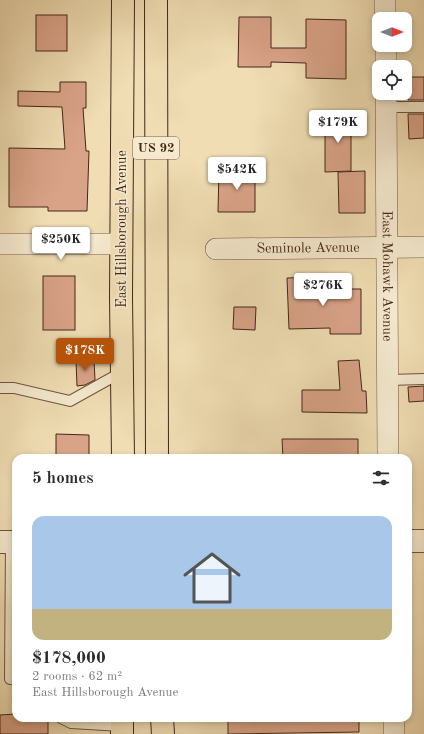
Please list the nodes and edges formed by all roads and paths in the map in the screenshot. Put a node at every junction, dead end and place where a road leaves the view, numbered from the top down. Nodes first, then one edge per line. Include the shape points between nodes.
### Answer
1 (123, 0) edge
2 (156, 0) edge
3 (385, 0) edge
4 (385, 12) edge
5 (386, 100) edge
6 (424, 107) edge
7 (0, 244) edge
8 (121, 244) junction
9 (424, 247) edge
10 (387, 248) junction
11 (216, 249) dead end
12 (122, 372) junction
13 (424, 379) edge
14 (388, 380) junction
15 (0, 388) edge
16 (123, 454) edge
17 (157, 454) edge
18 (388, 454) edge
19 (412, 541) edge
20 (424, 541) edge
21 (9, 542) edge
22 (12, 576) edge
23 (12, 660) edge
24 (12, 679) edge
25 (69, 722) edge
26 (162, 722) edge
27 (394, 722) edge
28 (122, 726) edge
29 (163, 734) edge
30 (394, 734) edge

1 - 8 main road, East Hillsborough Avenue / US 92
2 - 17 main road, US 92
3 - 4 street
5 - 6 lane
5 - 10 street, East Mohawk Avenue
7 - 8 street
8 - 12 main road, East Hillsborough Avenue / US 92
9 - 10 street, Seminole Avenue
10 - 11 street, Seminole Avenue
10 - 14 street, East Mohawk Avenue
12 - 15 lane via 70,401 14,388
12 - 16 main road, East Hillsborough Avenue / US 92
13 - 14 lane
14 - 18 street, East Mohawk Avenue
19 - 20 street
21 - 22 lane
23 - 24 lane
25 - 28 lane
26 - 29 main road
27 - 30 street

